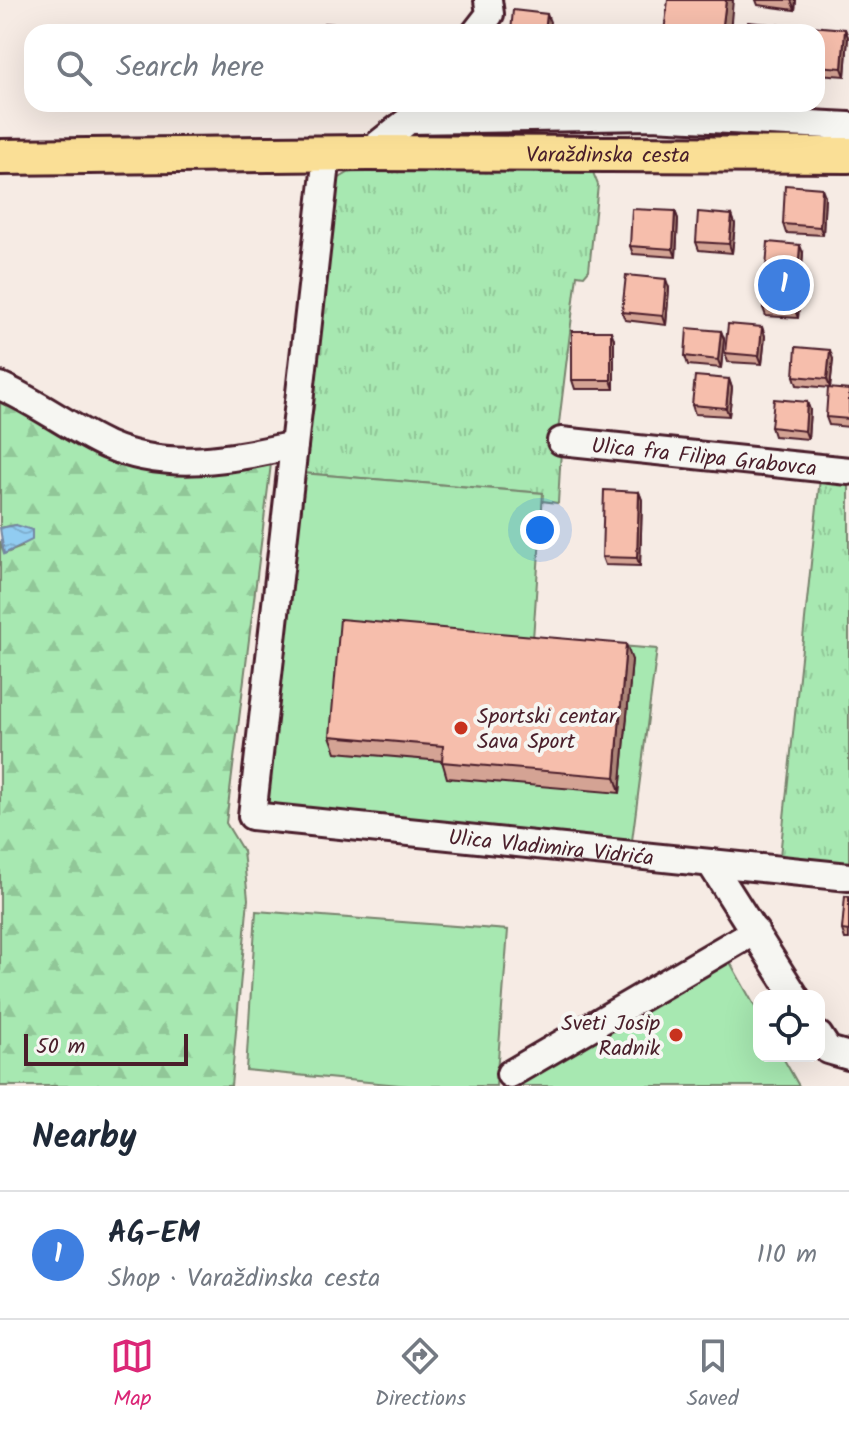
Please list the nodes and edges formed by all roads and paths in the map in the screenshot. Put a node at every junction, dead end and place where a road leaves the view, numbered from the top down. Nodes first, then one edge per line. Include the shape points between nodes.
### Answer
1 (488, 0) edge
2 (482, 24) edge
3 (416, 112) edge
4 (849, 126) edge
5 (367, 153) junction
6 (327, 155) junction
7 (849, 155) edge
8 (0, 157) edge
9 (0, 386) edge
10 (561, 441) dead end
11 (294, 445) junction
12 (849, 471) edge
13 (711, 864) junction
14 (849, 877) edge
15 (755, 931) junction
16 (791, 990) edge
17 (825, 1045) edge
18 (849, 1056) edge
19 (510, 1074) dead end

1 - 2 street via 490,14
3 - 4 street, Varaždinska cesta
3 - 5 street, Varaždinska cesta
5 - 6 main road, Varaždinska cesta
5 - 7 main road, Varaždinska cesta
6 - 8 main road, Varaždinska cesta
6 - 11 street
9 - 11 street via 109,446 154,457 213,462
10 - 12 street, Ulica fra Filipa Grabovca
11 - 13 street, Ulica Vladimira Vidrića via 252,816
13 - 14 street, Ulica Vladimira Vidrića
13 - 15 street
15 - 16 street
15 - 19 street
17 - 18 street

